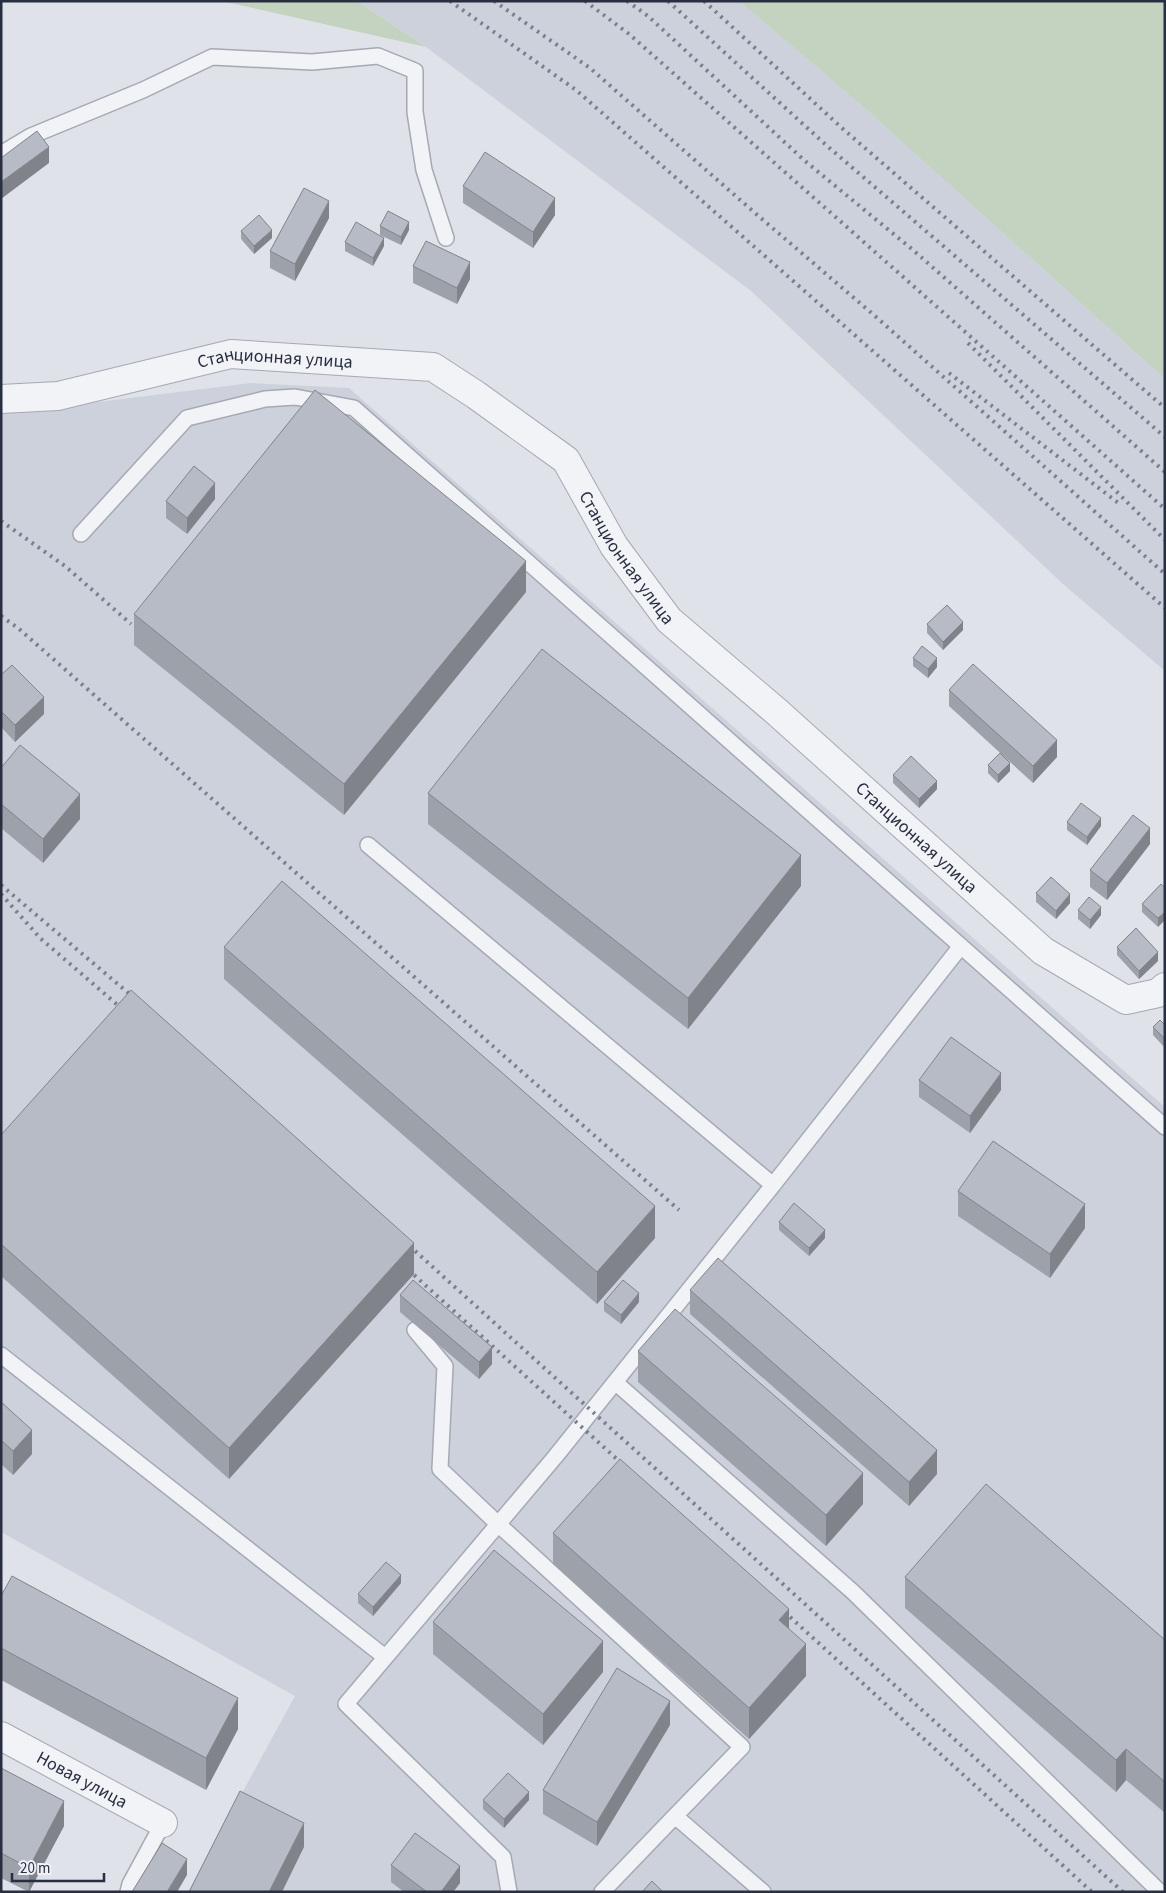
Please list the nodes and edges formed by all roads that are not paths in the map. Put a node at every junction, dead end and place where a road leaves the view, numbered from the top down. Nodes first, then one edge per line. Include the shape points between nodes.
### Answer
1 (1, 154) edge
2 (446, 238) dead end
3 (1, 400) edge
4 (81, 534) dead end
5 (368, 846) dead end
6 (961, 946) junction
7 (1165, 986) edge
8 (1165, 1127) edge
9 (774, 1185) junction
10 (415, 1330) dead end
11 (1, 1355) edge
12 (614, 1382) junction
13 (498, 1524) junction
14 (385, 1657) junction
15 (1, 1736) edge
16 (675, 1816) junction
17 (163, 1823) joint
18 (128, 1892) edge
19 (509, 1892) edge
20 (602, 1892) edge
21 (763, 1892) edge
22 (1160, 1892) edge

1 - 2 lane via 31,136 143,90 212,57 312,62 378,56 415,71 415,112 424,170
3 - 7 street, Станционная улица via 58,396 231,354 433,367 566,460 614,546 669,620 777,712 1043,951 1126,1000 1158,993
4 - 6 lane via 187,418 265,399 295,397 354,408
5 - 9 lane
6 - 8 lane
6 - 9 lane
9 - 12 lane
10 - 13 lane via 445,1366 440,1469
11 - 14 lane
12 - 13 lane
12 - 22 lane via 853,1592
13 - 14 lane
13 - 16 lane via 742,1747
14 - 19 lane via 346,1704 503,1857
15 - 17 street, Новая улица
16 - 20 lane
16 - 21 lane
17 - 18 lane

